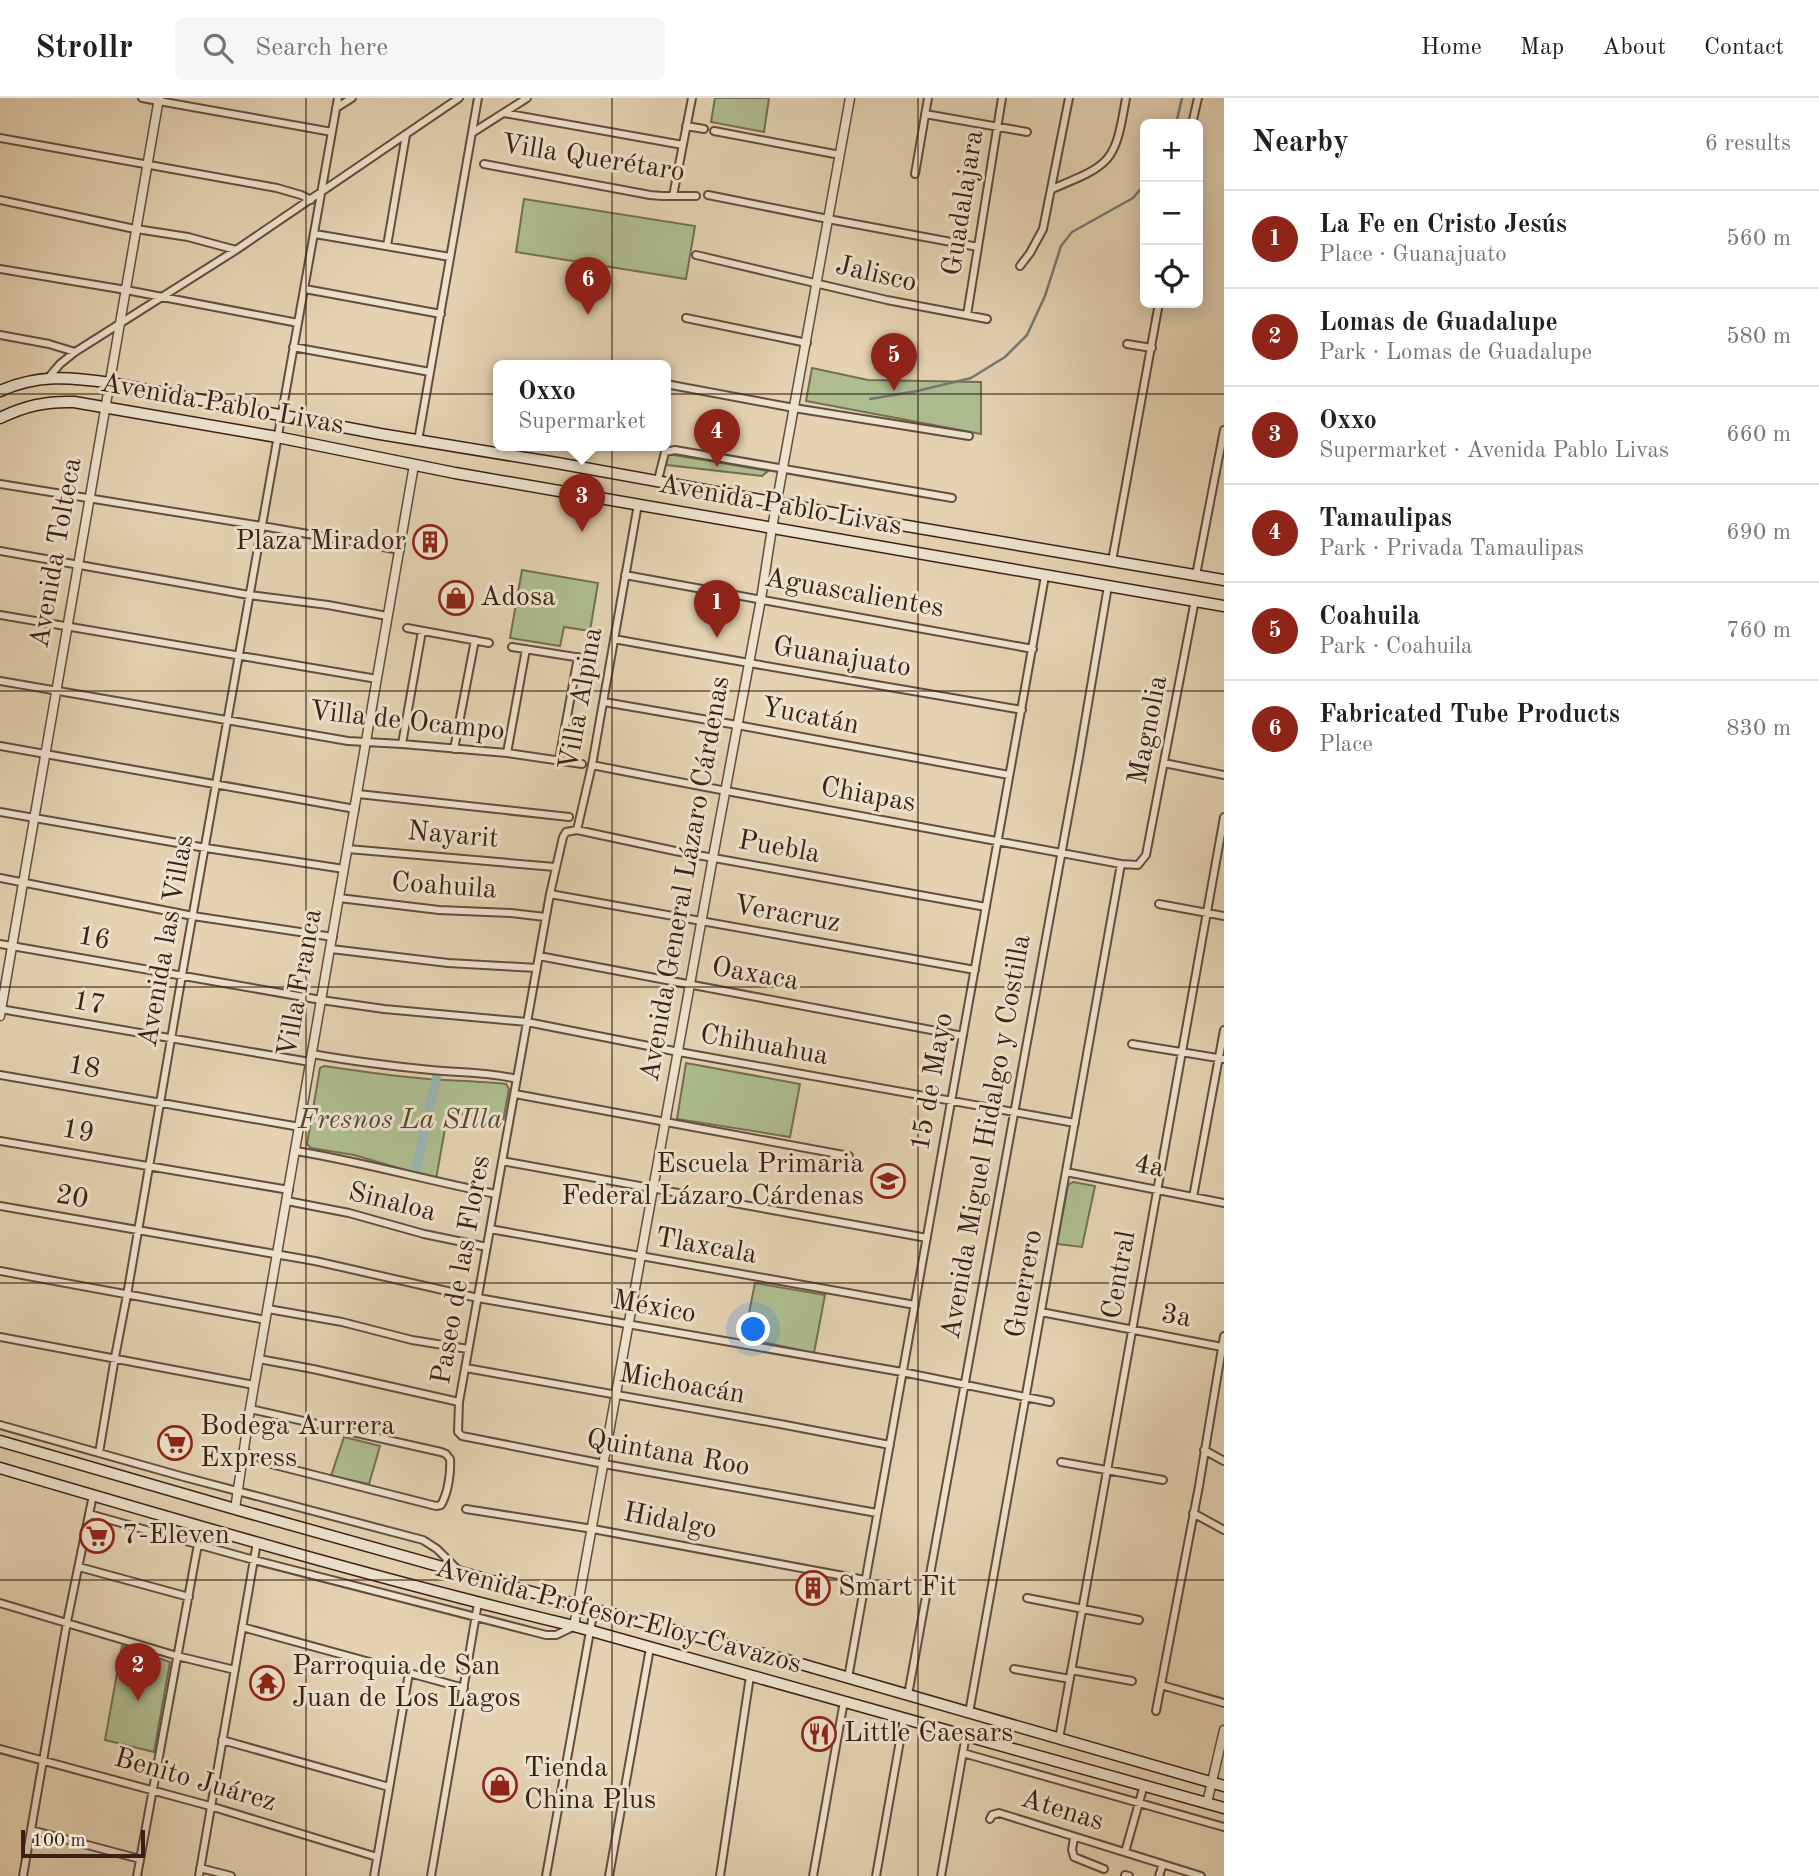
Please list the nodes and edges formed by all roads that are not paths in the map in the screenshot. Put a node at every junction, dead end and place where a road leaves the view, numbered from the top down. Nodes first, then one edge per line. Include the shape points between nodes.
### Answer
1 (142, 98) edge
2 (338, 98) edge
3 (352, 98) edge
4 (459, 98) edge
5 (478, 98) edge
6 (527, 98) edge
7 (692, 98) edge
8 (850, 98) edge
9 (928, 98) edge
10 (1002, 98) edge
11 (1069, 98) edge
12 (1126, 98) edge
13 (1198, 98) edge
14 (159, 100) edge
15 (336, 108) junction
16 (504, 113) junction
17 (925, 114) junction
18 (1193, 119) edge
19 (686, 126) junction
20 (997, 127) junction
21 (704, 129) dead end
22 (714, 131) dead end
23 (332, 132) junction
24 (1027, 132) dead end
25 (472, 133) junction
26 (406, 135) junction
27 (0, 138) edge
28 (683, 145) junction
29 (840, 155) junction
30 (484, 164) dead end
31 (147, 165) junction
32 (915, 174) dead end
33 (1052, 189) junction
34 (322, 192) junction
35 (708, 195) dead end
36 (673, 196) junction
37 (696, 196) dead end
38 (0, 200) edge
39 (311, 200) junction
40 (828, 219) junction
41 (136, 229) junction
42 (315, 234) junction
43 (387, 246) junction
44 (978, 247) junction
45 (236, 250) junction
46 (696, 254) dead end
47 (450, 257) junction
48 (1020, 266) dead end
49 (0, 269) edge
50 (817, 282) junction
51 (305, 289) junction
52 (126, 290) junction
53 (162, 298) junction
54 (1158, 308) edge
55 (440, 314) junction
56 (967, 315) junction
57 (686, 318) dead end
58 (987, 318) dead end
59 (121, 323) junction
60 (298, 323) junction
61 (0, 335) edge
62 (807, 343) junction
63 (1128, 344) dead end
64 (293, 347) junction
65 (1152, 348) junction
66 (75, 352) junction
67 (429, 372) junction
68 (50, 377) junction
69 (111, 383) junction
70 (671, 385) dead end
71 (0, 391) edge
72 (106, 407) junction
73 (794, 408) junction
74 (281, 415) junction
75 (0, 418) edge
76 (1224, 430) edge
77 (969, 436) dead end
78 (277, 437) junction
79 (418, 441) junction
80 (671, 450) edge
81 (668, 451) edge
82 (1221, 463) edge
83 (414, 465) junction
84 (783, 470) junction
85 (657, 480) junction
86 (0, 484) edge
87 (952, 498) dead end
88 (90, 500) junction
89 (777, 503) junction
90 (638, 505) junction
91 (262, 526) junction
92 (772, 528) junction
93 (400, 550) junction
94 (0, 551) edge
95 (1112, 561) junction
96 (78, 564) junction
97 (625, 575) junction
98 (1196, 575) junction
99 (1045, 576) junction
100 (1224, 580) edge
101 (1108, 586) junction
102 (249, 595) junction
103 (761, 599) junction
104 (1195, 600) junction
105 (1224, 606) edge
106 (0, 615) edge
107 (387, 616) junction
108 (67, 627) junction
109 (407, 628) dead end
110 (422, 631) junction
111 (614, 639) junction
112 (475, 640) junction
113 (489, 643) dead end
114 (512, 647) dead end
115 (526, 649) junction
116 (1033, 649) junction
117 (239, 655) junction
118 (578, 657) junction
119 (594, 660) dead end
120 (748, 664) junction
121 (377, 679) junction
122 (0, 681) edge
123 (56, 691) junction
124 (604, 702) junction
125 (1022, 710) junction
126 (227, 720) junction
127 (737, 724) junction
128 (366, 743) junction
129 (402, 744) junction
130 (0, 746) edge
131 (454, 749) junction
132 (507, 753) junction
133 (45, 754) junction
134 (559, 760) junction
135 (1164, 763) junction
136 (582, 764) dead end
137 (592, 765) junction
138 (1009, 775) junction
139 (1224, 775) edge
140 (216, 785) junction
141 (725, 791) junction
142 (358, 794) junction
143 (355, 808) junction
144 (0, 812) edge
145 (33, 817) junction
146 (569, 817) dead end
147 (1224, 817) edge
148 (577, 830) junction
149 (566, 832) joint
150 (998, 841) junction
151 (206, 848) junction
152 (348, 849) junction
153 (1061, 852) junction
154 (713, 858) junction
155 (1121, 864) junction
156 (1138, 865) joint
157 (555, 867) junction
158 (344, 869) junction
159 (0, 878) edge
160 (22, 882) junction
161 (550, 894) junction
162 (340, 898) junction
163 (1159, 904) dead end
164 (986, 907) junction
165 (1207, 912) junction
166 (193, 916) junction
167 (1224, 916) edge
168 (545, 918) junction
169 (701, 921) junction
170 (333, 937) junction
171 (0, 944) edge
172 (12, 946) junction
173 (331, 949) junction
174 (539, 956) junction
175 (537, 968) junction
176 (975, 970) junction
177 (182, 975) junction
178 (690, 984) junction
179 (321, 1000) junction
180 (0, 1012) edge
181 (527, 1022) junction
182 (1224, 1030) edge
183 (963, 1036) junction
184 (171, 1039) junction
185 (1132, 1044) dead end
186 (678, 1052) junction
187 (1181, 1052) junction
188 (311, 1058) junction
189 (1221, 1058) edge
190 (0, 1075) edge
191 (517, 1079) junction
192 (515, 1094) junction
193 (951, 1101) junction
194 (160, 1102) junction
195 (1013, 1113) junction
196 (665, 1122) junction
197 (1075, 1123) junction
198 (300, 1127) junction
199 (0, 1140) edge
200 (296, 1152) junction
201 (849, 1156) dead end
202 (502, 1161) junction
203 (149, 1166) junction
204 (1066, 1172) junction
205 (654, 1189) junction
206 (1157, 1189) junction
207 (289, 1190) junction
208 (496, 1194) junction
209 (1193, 1197) junction
210 (287, 1201) junction
211 (1224, 1203) edge
212 (0, 1206) edge
213 (490, 1229) junction
214 (137, 1230) junction
215 (927, 1238) junction
216 (487, 1247) junction
217 (277, 1254) junction
218 (642, 1257) junction
219 (0, 1271) edge
220 (127, 1295) junction
221 (478, 1298) junction
222 (915, 1306) junction
223 (268, 1309) junction
224 (1041, 1312) junction
225 (266, 1320) junction
226 (628, 1325) junction
227 (1132, 1330) junction
228 (1224, 1336) edge
229 (0, 1337) edge
230 (1222, 1347) junction
231 (468, 1349) junction
232 (114, 1357) junction
233 (259, 1359) junction
234 (466, 1368) junction
235 (902, 1372) junction
236 (963, 1384) junction
237 (254, 1385) junction
238 (1215, 1388) junction
239 (1224, 1393) edge
240 (616, 1394) junction
241 (1026, 1396) junction
242 (460, 1402) junction
243 (1050, 1402) dead end
244 (250, 1409) junction
245 (0, 1425) edge
246 (457, 1427) joint
247 (0, 1441) edge
248 (890, 1446) junction
249 (1204, 1450) junction
250 (99, 1453) junction
251 (243, 1453) junction
252 (1224, 1461) edge
253 (1061, 1462) dead end
254 (604, 1464) junction
255 (0, 1468) edge
256 (1107, 1470) junction
257 (1163, 1480) dead end
258 (237, 1491) junction
259 (93, 1495) junction
260 (234, 1509) junction
261 (467, 1509) dead end
262 (877, 1513) junction
263 (1193, 1513) junction
264 (89, 1514) junction
265 (593, 1529) junction
266 (1224, 1530) edge
267 (257, 1542) junction
268 (198, 1544) junction
269 (254, 1560) junction
270 (79, 1567) junction
271 (459, 1572) junction
272 (865, 1580) junction
273 (189, 1597) junction
274 (1027, 1598) dead end
275 (0, 1603) edge
276 (478, 1603) junction
277 (578, 1605) junction
278 (594, 1609) junction
279 (1082, 1609) junction
280 (475, 1618) junction
281 (1139, 1620) dead end
282 (67, 1622) junction
283 (574, 1626) junction
284 (242, 1627) junction
285 (590, 1631) junction
286 (650, 1648) junction
287 (177, 1656) junction
288 (1013, 1669) dead end
289 (234, 1670) junction
290 (1071, 1670) junction
291 (409, 1673) junction
292 (750, 1676) junction
293 (848, 1678) junction
294 (1070, 1679) junction
295 (1132, 1681) dead end
296 (1161, 1685) junction
297 (464, 1688) junction
298 (908, 1695) junction
299 (844, 1701) junction
300 (1224, 1703) edge
301 (1156, 1711) dead end
302 (969, 1713) junction
303 (904, 1718) junction
304 (1224, 1730) edge
305 (966, 1735) junction
306 (1059, 1739) junction
307 (222, 1740) junction
308 (0, 1749) edge
309 (963, 1753) junction
310 (43, 1761) junction
311 (1212, 1783) junction
312 (1144, 1785) junction
313 (1224, 1786) edge
314 (389, 1787) junction
315 (152, 1791) junction
316 (1138, 1803) junction
317 (1207, 1803) junction
318 (210, 1806) junction
319 (1224, 1808) edge
320 (990, 1819) dead end
321 (1224, 1827) edge
322 (31, 1830) junction
323 (1074, 1838) junction
324 (1125, 1852) junction
325 (377, 1857) junction
326 (140, 1859) junction
327 (1163, 1864) junction
328 (1104, 1869) dead end
329 (199, 1872) edge
330 (23, 1876) edge
331 (137, 1876) edge
332 (231, 1876) edge
333 (374, 1876) edge
334 (431, 1876) edge
335 (546, 1876) edge
336 (609, 1876) edge
337 (720, 1876) edge
338 (813, 1876) edge
339 (876, 1876) edge
340 (941, 1876) edge
341 (1159, 1876) edge
342 (1201, 1876) edge

1 - 14 street
2 - 15 street
3 - 15 street
4 - 26 street
5 - 25 street
6 - 16 street
7 - 19 street
8 - 29 street, Avenida General Lázaro Cárdenas
9 - 17 street
10 - 20 street, Guadalajara
11 - 33 street
12 - 33 street via 1112,155 1094,170
13 - 18 street
14 - 23 street
14 - 31 street, Avenida Tolteca
15 - 23 street
16 - 25 street
16 - 28 street
17 - 20 street
17 - 32 street
19 - 21 street
19 - 28 street
20 - 24 street
20 - 44 street, Guadalajara
22 - 29 street
23 - 34 street
25 - 47 street
26 - 34 street
26 - 43 street
27 - 31 street
28 - 36 street
29 - 40 street, Avenida General Lázaro Cárdenas
30 - 36 street, Villa Querétaro
31 - 39 street via 277,188
31 - 41 street, Avenida Tolteca
33 - 48 street via 1038,242
34 - 39 street
34 - 42 street
35 - 40 street
36 - 37 street, Villa Querétaro
38 - 41 street
39 - 45 street
40 - 44 street
40 - 50 street, Avenida General Lázaro Cárdenas
41 - 45 street
41 - 52 street, Avenida Tolteca
42 - 43 street
42 - 51 street
43 - 47 street
44 - 56 street, Guadalajara
45 - 53 street
46 - 50 street, Jalisco
47 - 55 street
49 - 52 street
50 - 56 street, Jalisco
50 - 62 street, Avenida General Lázaro Cárdenas
51 - 55 street
51 - 60 street
52 - 53 street
52 - 59 street, Avenida Tolteca
53 - 59 street
53 - 60 street
54 - 65 street
55 - 67 street
56 - 58 street, Jalisco
57 - 62 street
59 - 66 street
59 - 69 street, Avenida Tolteca
60 - 64 street
61 - 66 street
62 - 73 street, Avenida General Lázaro Cárdenas
63 - 65 street
64 - 67 street
64 - 74 street
65 - 95 street
66 - 68 street
67 - 79 street
68 - 69 main road, Avenida Pablo Livas
68 - 71 main road, Avenida Pablo Livas
69 - 72 street, Avenida Tolteca
69 - 74 main road, Avenida Pablo Livas
70 - 73 street
72 - 75 main road, Avenida Pablo Livas via 53,401
72 - 78 main road, Avenida Pablo Livas
72 - 88 street, Avenida Tolteca
73 - 77 street
73 - 84 street, Avenida General Lázaro Cárdenas
74 - 78 street
74 - 79 main road, Avenida Pablo Livas
76 - 82 street
78 - 83 main road, Avenida Pablo Livas
78 - 91 street, Avenida las Villas
79 - 85 main road, Avenida Pablo Livas
80 - 84 street
81 - 85 street
82 - 98 street
83 - 90 main road, Avenida Pablo Livas
83 - 93 street, Villa Franca
84 - 87 street
84 - 89 street, Avenida General Lázaro Cárdenas
85 - 89 main road, Avenida Pablo Livas
86 - 88 street
88 - 91 street
88 - 96 street, Avenida Tolteca
89 - 92 street, Avenida General Lázaro Cárdenas
89 - 95 main road, Avenida Pablo Livas
90 - 92 main road, Avenida Pablo Livas
90 - 97 street, Villa Alpina
91 - 93 street
91 - 102 street, Avenida las Villas
92 - 99 main road, Avenida Pablo Livas
92 - 103 street, Avenida General Lázaro Cárdenas
93 - 107 street, Villa Franca
94 - 96 street
95 - 98 main road, Avenida Pablo Livas
96 - 102 street
96 - 108 street, Avenida Tolteca
97 - 103 street, Aguascalientes
97 - 111 street, Villa Alpina
98 - 100 main road, Avenida Pablo Livas
99 - 101 main road, Avenida Pablo Livas
99 - 116 street, 15 de Mayo
101 - 104 main road, Avenida Pablo Livas
101 - 153 street, Avenida Miguel Hidalgo y Costilla
102 - 107 street
102 - 117 street, Avenida las Villas
103 - 116 street, Aguascalientes
103 - 120 street, Avenida General Lázaro Cárdenas
104 - 105 main road, Avenida Pablo Livas
104 - 135 street, Magnolia
106 - 108 street
107 - 121 street, Villa Franca
108 - 117 street
108 - 123 street, Avenida Tolteca
109 - 110 street
110 - 112 street
110 - 129 street
111 - 120 street, Guanajuato
111 - 124 street, Villa Alpina
112 - 113 street
112 - 131 street
114 - 115 street
115 - 118 street
115 - 132 street
116 - 125 street, 15 de Mayo
117 - 121 street
117 - 126 street, Avenida las Villas
118 - 119 street
118 - 134 street
120 - 125 street, Guanajuato
120 - 127 street, Avenida General Lázaro Cárdenas
121 - 128 street, Villa Franca
122 - 123 street, Villa de Ocampo
123 - 126 street, Villa de Ocampo
123 - 133 street, Avenida Tolteca
124 - 127 street, Yucatán
124 - 137 street, Villa Alpina
125 - 138 street, 15 de Mayo
126 - 128 street, Villa de Ocampo
126 - 140 street, Avenida las Villas
127 - 138 street, Yucatán
127 - 141 street, Avenida General Lázaro Cárdenas
128 - 129 street, Villa de Ocampo
128 - 142 street, Villa Franca
129 - 131 street, Villa de Ocampo
130 - 133 street
131 - 132 street, Villa de Ocampo
132 - 134 street, Villa de Ocampo
133 - 140 street
133 - 145 street, Avenida Tolteca
134 - 136 street, Villa de Ocampo
135 - 139 street
135 - 156 street, Magnolia via 1146,855
137 - 141 street, Chiapas
137 - 148 street, Villa Alpina
138 - 150 street, 15 de Mayo
140 - 143 street
140 - 151 street, Avenida las Villas
141 - 150 street, Chiapas
141 - 154 street, Avenida General Lázaro Cárdenas
142 - 143 street, Villa Franca
142 - 146 street
143 - 152 street, Villa Franca
144 - 145 street
145 - 151 street
145 - 160 street, Avenida Tolteca
147 - 165 street, Central
148 - 149 street, Puebla
148 - 154 street, Puebla
149 - 157 street, Paseo de las Flores
150 - 153 street, Chiapas
150 - 164 street, 15 de Mayo
151 - 158 street
151 - 166 street, Avenida las Villas
152 - 157 street, Nayarit
152 - 158 street, Villa Franca
153 - 155 street, Chiapas
153 - 195 street, Avenida Miguel Hidalgo y Costilla
154 - 164 street, Puebla
154 - 169 street, Avenida General Lázaro Cárdenas
155 - 156 street, Chiapas
155 - 197 street, Guerrero
157 - 161 street, Paseo de las Flores
158 - 162 street, Villa Franca
159 - 160 street
160 - 166 street
160 - 172 street, Avenida Tolteca
161 - 168 street, Paseo de las Flores
161 - 169 street, Veracruz
162 - 168 street, Coahuila
162 - 170 street, Villa Franca
163 - 165 street
164 - 176 street, 15 de Mayo
165 - 167 street
165 - 187 street, Central
166 - 170 street
166 - 177 street, Avenida las Villas
168 - 174 street, Paseo de las Flores
169 - 176 street, Veracruz
169 - 178 street, Avenida General Lázaro Cárdenas
170 - 173 street, Villa Franca
171 - 172 street, 16
172 - 177 street, 16
172 - 180 street, Avenida Tolteca
173 - 175 street
173 - 179 street, Villa Franca
174 - 175 street, Paseo de las Flores
174 - 178 street, Oaxaca
175 - 181 street, Paseo de las Flores
176 - 183 street, 15 de Mayo
177 - 179 street, 16
177 - 184 street, Avenida las Villas
178 - 183 street, Oaxaca
178 - 186 street, Avenida General Lázaro Cárdenas
179 - 181 street, Chihuahua
179 - 188 street, Villa Franca
180 - 184 street, 17
181 - 186 street, Chihuahua
181 - 191 street, Paseo de las Flores
182 - 189 street
183 - 193 street, 15 de Mayo
184 - 188 street, 17
184 - 194 street, Avenida las Villas
185 - 187 street
186 - 193 street, Chihuahua
186 - 196 street, Avenida General Lázaro Cárdenas
187 - 189 street
187 - 206 street, Central
188 - 191 street, 17
188 - 198 street, Villa Franca
189 - 209 street
190 - 194 street, 18
191 - 192 street, Paseo de las Flores
192 - 196 street
192 - 202 street, Paseo de las Flores
193 - 195 street, Chihuahua
193 - 215 street, 15 de Mayo
194 - 198 street, 18
194 - 203 street, Avenida las Villas
195 - 197 street, Chihuahua
195 - 236 street, Avenida Miguel Hidalgo y Costilla
196 - 201 street
196 - 205 street, Avenida General Lázaro Cárdenas
197 - 204 street, Guerrero
198 - 200 street, Villa Franca
199 - 203 street, 19
200 - 207 street, Villa Franca
200 - 208 street
202 - 205 street
202 - 208 street, Paseo de las Flores
203 - 207 street, 19
203 - 214 street, Avenida las Villas
204 - 206 street, 4a
204 - 224 street, Guerrero
205 - 215 street
205 - 218 street, Avenida General Lázaro Cárdenas
206 - 209 street, 4a
206 - 227 street, Central
207 - 210 street, Villa Franca
208 - 213 street, Paseo de las Flores
209 - 211 street, 4a
210 - 216 street, Sinaloa
210 - 217 street, Villa Franca
212 - 214 street, 20
213 - 216 street, Paseo de las Flores
213 - 218 street, Tlaxcala
214 - 217 street, 20
214 - 220 street, Avenida las Villas
215 - 222 street, 15 de Mayo
216 - 221 street, Paseo de las Flores
217 - 221 street, México
217 - 223 street, Villa Franca
218 - 222 street, Tlaxcala
218 - 226 street, Avenida General Lázaro Cárdenas
219 - 220 street
220 - 225 street
220 - 232 street, Avenida las Villas
221 - 226 street, México
221 - 231 street, Paseo de las Flores
222 - 235 street, 15 de Mayo
223 - 225 street, Villa Franca
223 - 231 street
224 - 227 street, 3a
224 - 241 street, Guerrero
225 - 233 street, Villa Franca
226 - 235 street, México
226 - 240 street, Avenida General Lázaro Cárdenas
227 - 230 street, 3a
227 - 256 street, Central
228 - 230 street
229 - 232 street
230 - 238 street
231 - 234 street, Paseo de las Flores
232 - 237 street
232 - 250 street, Avenida las Villas
233 - 237 street, Villa Franca
233 - 242 street
234 - 240 street, Michoacán
234 - 242 street, Paseo de las Flores
235 - 236 street, México
235 - 248 street, 15 de Mayo
236 - 241 street, México
236 - 298 street, Avenida Miguel Hidalgo y Costilla
237 - 244 street, Villa Franca
238 - 239 street
238 - 249 street
240 - 248 street, Michoacán
240 - 254 street, Avenida General Lázaro Cárdenas
241 - 243 street, México
241 - 302 street, Guerrero
242 - 246 street, Paseo de las Flores
244 - 251 street, Villa Franca
244 - 251 street via 440,1452 448,1456 450,1465 443,1502 436,1506
245 - 250 street, Avenida Profesor Eloy Cavazos
246 - 254 street, Quintana Roo via 466,1438
247 - 260 main road, Avenida Profesor Eloy Cavazos
248 - 262 street, 15 de Mayo
249 - 252 street
249 - 263 street
250 - 258 street, Avenida Profesor Eloy Cavazos
251 - 258 street, Villa Franca
253 - 256 street
254 - 262 street, Quintana Roo
254 - 265 street, Avenida General Lázaro Cárdenas
255 - 259 main road, Avenida Profesor Eloy Cavazos
256 - 257 street
256 - 279 street, Central
258 - 260 street, Villa Franca
258 - 271 street, Avenida Profesor Eloy Cavazos via 423,1540
259 - 264 street
259 - 267 main road, Avenida Profesor Eloy Cavazos
260 - 271 main road, Avenida Profesor Eloy Cavazos
261 - 265 street, Hidalgo
262 - 272 street, 15 de Mayo
263 - 266 street
263 - 296 street
264 - 268 street
264 - 270 street
265 - 272 street, Hidalgo
265 - 277 street, Avenida General Lázaro Cárdenas
267 - 269 street
267 - 276 main road, Avenida Profesor Eloy Cavazos
268 - 269 street
268 - 273 street
269 - 280 street
269 - 284 street
270 - 273 street
270 - 282 street
271 - 277 main road, Avenida Profesor Eloy Cavazos
272 - 293 street, 15 de Mayo
273 - 287 street
274 - 279 street
275 - 282 street
276 - 280 street
276 - 283 main road, Avenida Profesor Eloy Cavazos
277 - 278 main road, Avenida Profesor Eloy Cavazos
277 - 283 street, Avenida General Lázaro Cárdenas
278 - 285 street
278 - 293 main road, Avenida Profesor Eloy Cavazos
279 - 281 street
279 - 290 street, Central
280 - 283 street via 552,1636
280 - 297 street
282 - 287 street
282 - 310 street
283 - 285 main road, Avenida Profesor Eloy Cavazos
284 - 289 street
284 - 291 street
285 - 286 main road, Avenida Profesor Eloy Cavazos
285 - 335 street
286 - 292 main road, Avenida Profesor Eloy Cavazos
286 - 336 street
287 - 289 street
287 - 315 street
288 - 294 street
289 - 307 street
290 - 294 street, Central
290 - 295 street
291 - 297 street
291 - 314 street
292 - 299 main road, Avenida Profesor Eloy Cavazos
292 - 337 street
293 - 298 main road, Avenida Profesor Eloy Cavazos
294 - 306 street, Central
296 - 300 street
296 - 301 street
297 - 334 street
298 - 302 main road, Avenida Profesor Eloy Cavazos
299 - 303 main road, Avenida Profesor Eloy Cavazos
299 - 338 street
302 - 306 main road, Avenida Profesor Eloy Cavazos
303 - 305 main road, Avenida Profesor Eloy Cavazos
303 - 339 street
304 - 311 street
305 - 309 street
305 - 312 main road, Avenida Profesor Eloy Cavazos
306 - 311 main road, Avenida Profesor Eloy Cavazos
307 - 314 street
307 - 318 street
308 - 310 street, Benito Juárez
309 - 316 street
309 - 340 street
310 - 315 street, Benito Juárez
310 - 322 street
311 - 313 main road, Avenida Profesor Eloy Cavazos
311 - 317 street
312 - 316 street
312 - 317 main road, Avenida Profesor Eloy Cavazos
314 - 325 street
315 - 318 street, Benito Juárez
315 - 326 street
316 - 321 street
316 - 324 street
317 - 319 main road, Avenida Profesor Eloy Cavazos
318 - 325 street, Benito Juárez
318 - 329 street
320 - 323 street, Atenas via 999,1814
322 - 326 street
322 - 330 street
323 - 324 street, Atenas
323 - 328 street via 1074,1857
324 - 327 street, Atenas
325 - 333 street
326 - 331 street
327 - 341 street
327 - 342 street, Atenas
329 - 332 street

